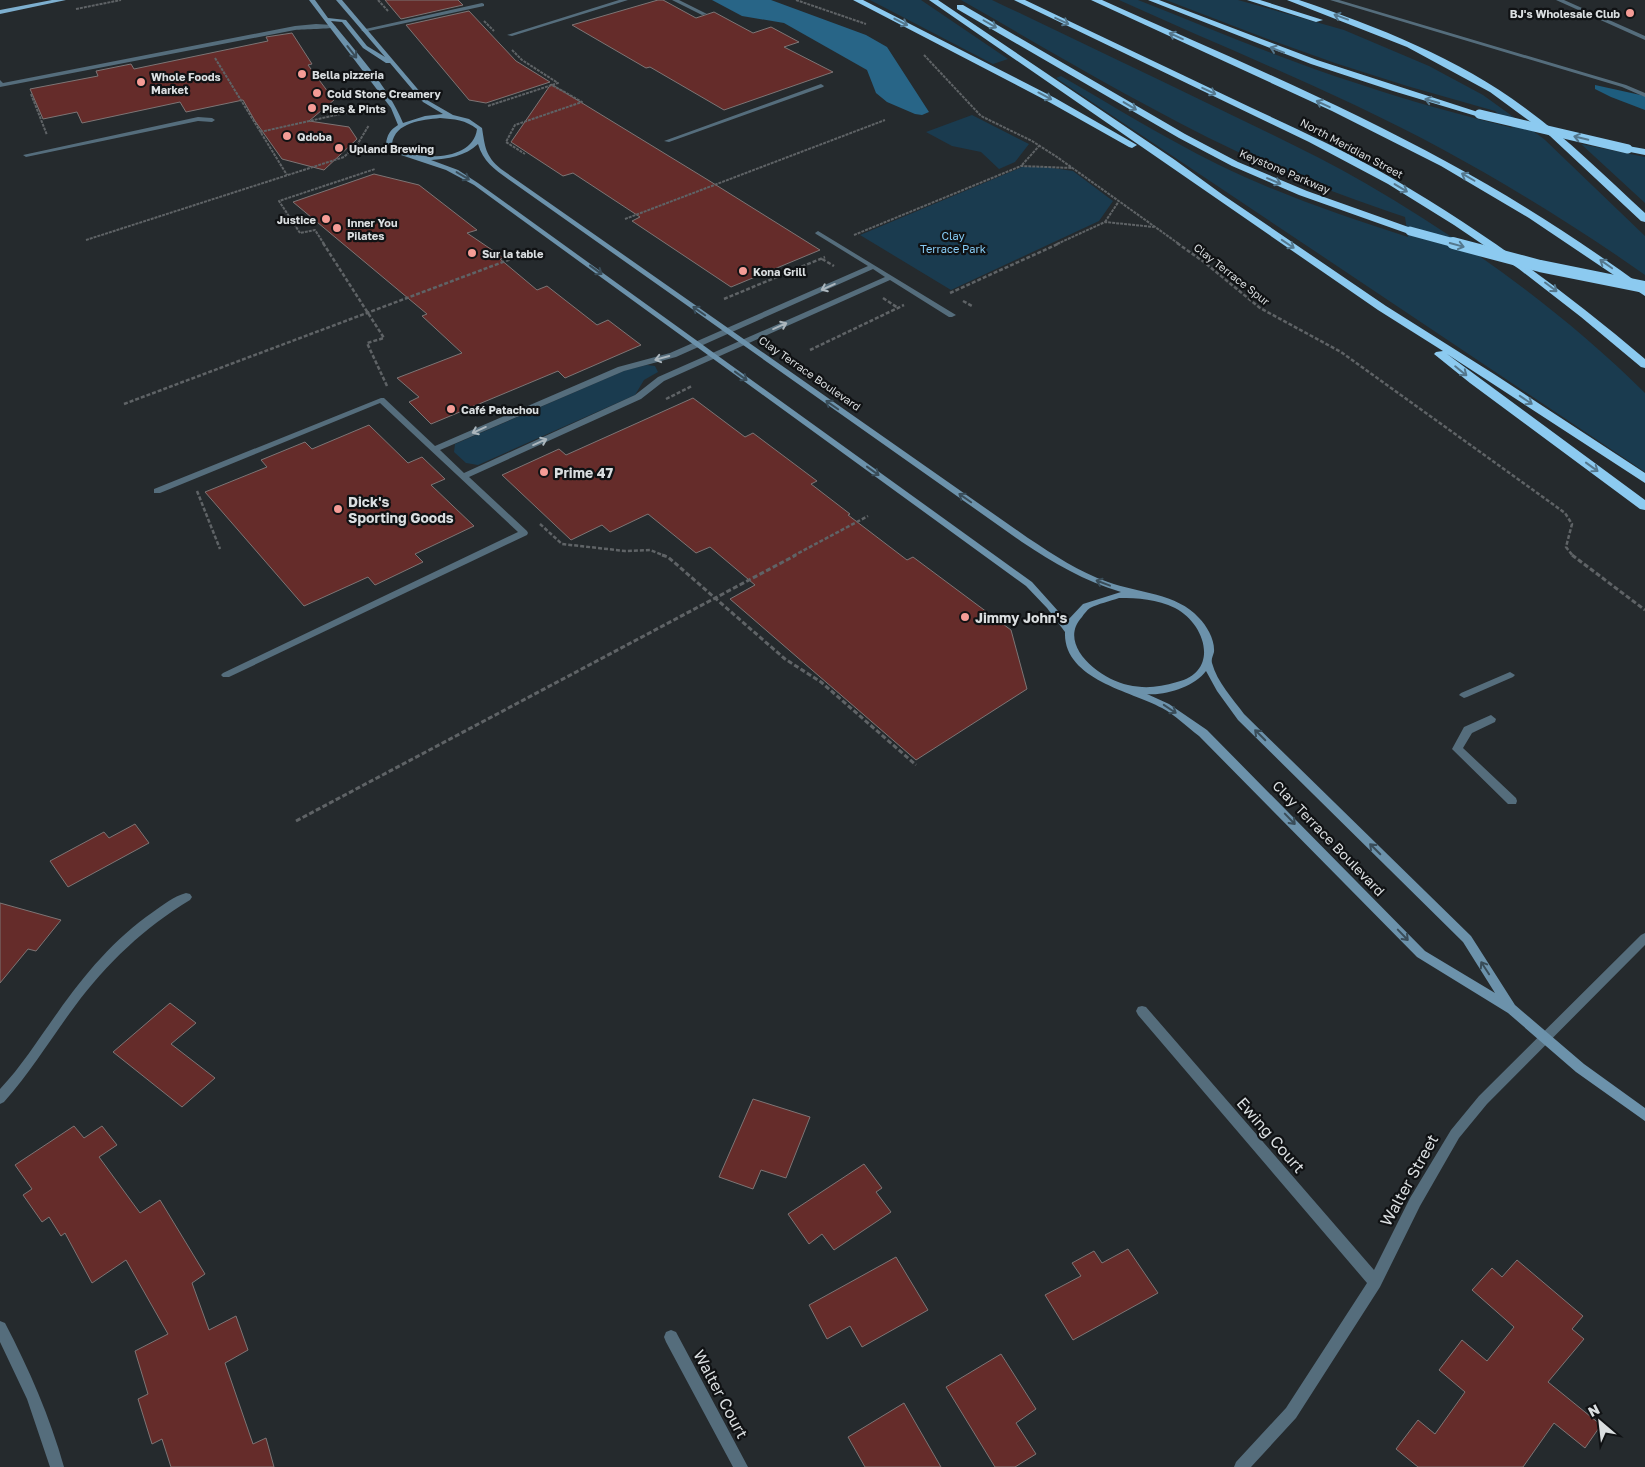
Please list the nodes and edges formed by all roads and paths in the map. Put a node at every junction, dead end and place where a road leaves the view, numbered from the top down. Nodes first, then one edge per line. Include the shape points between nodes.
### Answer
1 (63, 0) edge
2 (312, 0) edge
3 (339, 0) edge
4 (625, 0) edge
5 (675, 0) edge
6 (796, 0) edge
7 (857, 0) edge
8 (933, 0) edge
9 (948, 0) edge
10 (1018, 0) edge
11 (1095, 0) edge
12 (1152, 0) edge
13 (1251, 0) edge
14 (1291, 0) edge
15 (1333, 0) edge
16 (1558, 0) edge
17 (482, 5) dead end
18 (0, 12) edge
19 (704, 14) dead end
20 (327, 19) junction
21 (872, 27) dead end
22 (295, 28) junction
23 (333, 28) junction
24 (364, 30) junction
25 (510, 35) dead end
26 (1645, 38) edge
27 (211, 51) dead end
28 (920, 52) dead end
29 (399, 70) junction
30 (0, 82) edge
31 (821, 86) dead end
32 (28, 87) dead end
33 (1644, 94) edge
34 (488, 106) dead end
35 (354, 111) dead end
36 (451, 117) junction
37 (212, 120) dead end
38 (885, 120) dead end
39 (1537, 122) junction
40 (369, 124) dead end
41 (401, 126) junction
42 (260, 132) junction
43 (480, 139) junction
44 (667, 141) dead end
45 (1039, 146) junction
46 (52, 149) junction
47 (1645, 152) edge
48 (525, 154) dead end
49 (26, 155) dead end
50 (418, 158) junction
51 (1021, 166) junction
52 (1072, 168) junction
53 (375, 169) dead end
54 (287, 175) junction
55 (1219, 197) junction
56 (1119, 201) junction
57 (625, 219) dead end
58 (1645, 219) edge
59 (1105, 222) junction
60 (1155, 227) junction
61 (818, 232) dead end
62 (854, 235) dead end
63 (86, 240) dead end
64 (844, 249) junction
65 (518, 256) dead end
66 (872, 267) junction
67 (890, 278) junction
68 (1645, 287) edge
69 (950, 293) dead end
70 (1645, 293) edge
71 (920, 296) junction
72 (724, 299) dead end
73 (1382, 308) junction
74 (368, 312) junction
75 (952, 315) dead end
76 (727, 332) junction
77 (744, 343) junction
78 (698, 344) junction
79 (810, 350) dead end
80 (714, 356) junction
81 (1645, 365) edge
82 (393, 392) dead end
83 (124, 404) dead end
84 (435, 449) junction
85 (464, 476) junction
86 (1645, 479) edge
87 (157, 490) dead end
88 (1645, 506) edge
89 (868, 516) dead end
90 (534, 519) dead end
91 (1149, 596) junction
92 (715, 598) junction
93 (1645, 610) edge
94 (1069, 630) junction
95 (1207, 662) junction
96 (226, 674) dead end
97 (1510, 674) dead end
98 (1126, 689) junction
99 (1464, 695) dead end
100 (1491, 719) dead end
101 (916, 765) dead end
102 (1512, 801) dead end
103 (296, 821) dead end
104 (186, 897) dead end
105 (1645, 938) edge
106 (1512, 1009) junction
107 (1142, 1011) dead end
108 (1544, 1039) junction
109 (0, 1098) edge
110 (1645, 1115) edge
111 (1375, 1282) junction
112 (0, 1328) edge
113 (671, 1337) dead end
114 (57, 1467) edge
115 (741, 1467) edge
116 (1241, 1467) edge

1 - 18 main road
2 - 20 street
3 - 24 street
4 - 25 street
5 - 19 street
6 - 21 path
7 -> 55 highway via 1052,100
8 - 55 highway
9 -> 68 highway, Keystone Parkway, bridge via 1182,136 1302,193 1410,231 1540,266
10 -> 81 highway, North Meridian Street via 1294,131 1391,182 1509,256
70 -> 11 highway, North Meridian Street via 1544,223 1422,152
47 -> 12 highway, bridge via 1407,94 1324,67
13 - 39 highway via 1343,27 1418,56 1464,78
39 -> 14 highway via 1476,80 1423,52
15 - 33 street
16 - 26 street
17 - 24 street
20 - 22 street via 298,24
20 - 23 street
20 - 29 street via 344,21 365,47
22 - 23 street
22 - 30 street via 1,85
23 -> 41 street via 385,94
24 - 29 street
27 - 42 path
28 - 45 path, Clay Terrace Spur via 982,116
29 - 36 street via 425,101
31 - 44 street
32 - 46 path
34 - 48 path via 552,85 582,102 515,125 506,142
35 - 42 path
36 - 41 street via 424,118
36 - 43 street, Clay Terrace Boulevard via 476,124 480,129
37 - 46 street via 198,119
38 - 57 path
39 - 58 highway via 1571,149
40 - 54 path via 362,142 344,157
41 - 50 street via 390,135 389,144 396,152
42 - 54 path
43 - 50 street via 461,152 440,158
76 -> 43 street, Clay Terrace Boulevard via 492,164 483,154
45 - 51 path
45 - 52 path, Clay Terrace Spur
46 - 49 street
50 -> 78 street via 463,174
51 - 52 path
51 - 62 path
52 - 56 path, Clay Terrace Spur
53 - 74 path via 279,201 300,234 315,230
54 - 63 path
55 -> 73 highway
56 - 59 path
56 - 60 path, Clay Terrace Spur
59 - 60 path
59 - 69 path
60 - 93 path, Clay Terrace Spur via 1260,308 1340,352 1565,512 1570,517 1572,528 1567,549
61 - 64 street
64 - 66 street
64 - 72 path
65 - 74 path
66 - 67 street
66 -> 76 street
67 - 71 street
77 -> 67 street
71 - 75 street
71 - 79 path
73 -> 86 highway
73 -> 88 highway via 1474,381
74 - 82 path via 384,338 367,343 386,385
74 - 83 path
76 - 77 street, Clay Terrace Boulevard
76 - 78 street
77 - 80 street
91 -> 77 street, Clay Terrace Boulevard via 1104,584 1063,565
78 - 80 street
78 -> 84 street via 673,355 620,369
85 -> 80 street via 638,397 661,379
80 -> 94 street via 1029,584
84 - 85 street
84 - 87 street via 381,400
85 - 96 street via 524,532
89 - 92 path
90 - 92 path via 562,544 624,551 650,550 668,557
91 - 94 street via 1118,595 1090,603 1076,615
91 - 95 street via 1178,607 1202,627 1210,652
92 - 101 path via 785,659 821,682
92 - 103 path
94 - 98 street via 1070,647 1085,669
95 - 98 street via 1201,672 1177,687
106 -> 95 street, Clay Terrace Boulevard via 1467,939 1240,717 1220,689
97 - 99 street
98 -> 106 street, Clay Terrace Boulevard via 1166,706 1203,733 1421,954
100 - 102 street via 1468,730 1456,749
104 - 109 street via 148,922 96,972 30,1063
105 - 108 street, Walter Street
106 - 108 street, Clay Terrace Boulevard
107 - 111 street, Ewing Court
108 - 110 street, Clay Terrace Boulevard
108 - 111 street, Walter Street via 1483,1100 1456,1134 1414,1202
111 - 116 street, Walter Street via 1291,1413
112 - 114 street via 33,1395
113 - 115 street, Walter Court

